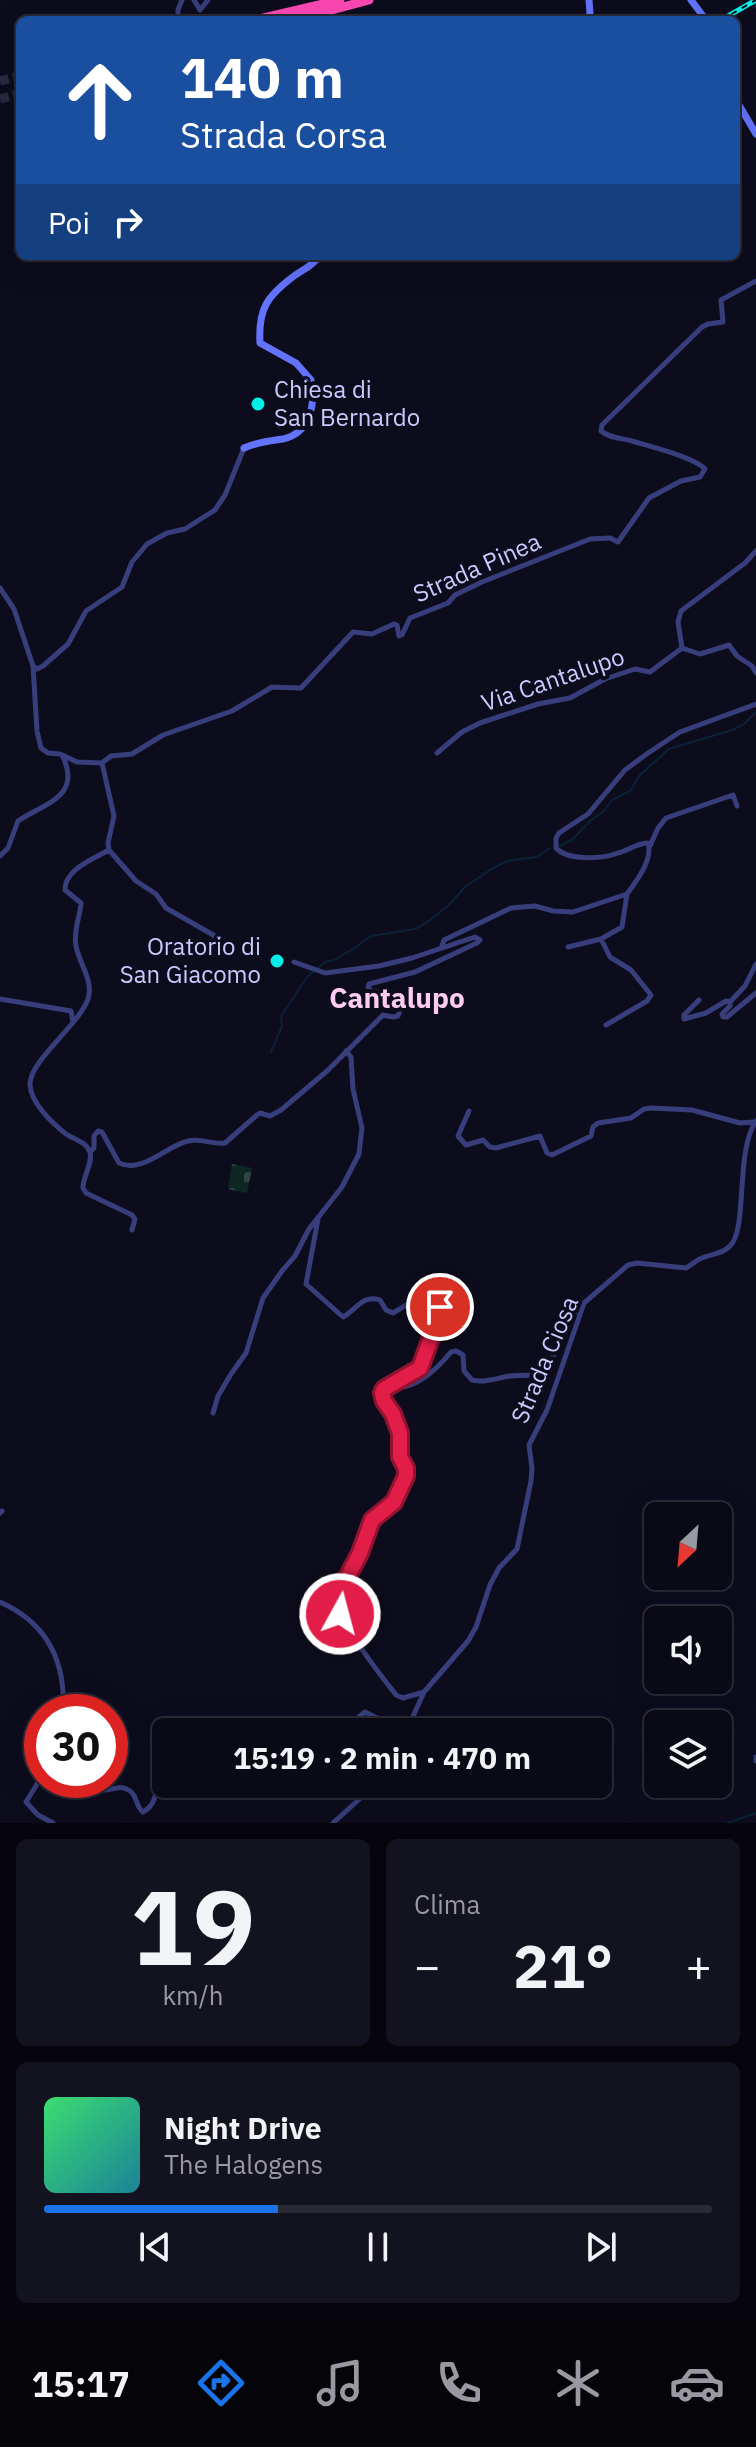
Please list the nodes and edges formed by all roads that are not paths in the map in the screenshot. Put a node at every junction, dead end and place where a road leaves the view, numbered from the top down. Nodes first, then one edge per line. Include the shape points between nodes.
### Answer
1 (194, 0) edge
2 (208, 0) edge
3 (340, 0) edge
4 (369, 0) edge
5 (272, 16) edge
6 (310, 16) edge
7 (740, 107) edge
8 (756, 134) edge
9 (316, 260) edge
10 (756, 281) edge
11 (244, 448) joint
12 (756, 551) edge
13 (0, 588) edge
14 (682, 648) junction
15 (33, 666) junction
16 (756, 673) edge
17 (756, 704) edge
18 (437, 753) dead end
19 (63, 756) junction
20 (102, 763) junction
21 (737, 806) dead end
22 (650, 846) junction
23 (109, 850) junction
24 (0, 856) edge
25 (627, 894) junction
26 (601, 939) junction
27 (223, 945) dead end
28 (443, 947) junction
29 (568, 947) dead end
30 (294, 962) dead end
31 (756, 964) edge
32 (756, 993) edge
33 (0, 999) edge
34 (699, 1000) dead end
35 (730, 1002) junction
36 (73, 1023) junction
37 (606, 1025) dead end
38 (346, 1051) junction
39 (469, 1111) dead end
40 (755, 1121) edge
41 (90, 1152) junction
42 (318, 1219) junction
43 (132, 1230) dead end
44 (584, 1303) junction
45 (390, 1386) junction
46 (213, 1413) dead end
47 (0, 1602) edge
48 (424, 1692) junction
49 (64, 1694) edge
50 (358, 1718) edge
51 (377, 1718) edge
52 (412, 1718) edge
53 (128, 1789) edge
54 (28, 1798) edge
55 (156, 1798) edge
56 (361, 1798) edge
57 (53, 1823) edge
58 (333, 1823) edge

1 - 2 street via 200,10
3 - 5 highway
4 - 6 highway
7 - 8 street
9 - 11 street via 266,301 260,331 260,343 289,358 311,380 310,414 299,432
10 - 20 street, Strada Pinea via 721,300 723,322 702,327 601,427 606,436 705,469 700,477 649,498 618,542 590,539 482,582 410,618 402,635 394,624 372,634 353,632 301,688 272,687 232,711
11 - 15 street via 215,510 147,544 122,587 86,611 68,644 43,666
12 - 14 street via 681,611
13 - 15 street via 14,609
14 - 16 street via 700,654 729,645
14 - 18 street, Via Cantalupo via 650,672 635,669 570,698 480,723
15 - 19 street via 41,748
17 - 22 street via 664,742 625,770 588,814 559,833 555,844 562,854 584,856 611,855 646,842
19 - 20 street
19 - 24 street via 68,779 59,796 18,821
20 - 23 street via 114,816
21 - 22 street via 733,795 666,818
22 - 25 street
23 - 27 street via 166,908
23 - 36 street via 73,872 64,887 81,903 75,943 90,987
25 - 26 street via 624,925
25 - 28 street via 573,912 511,908 444,940
26 - 29 street
26 - 37 street via 610,957 631,970 651,995
28 - 30 street via 390,965 333,972
28 - 38 street via 480,940 415,972 369,984 371,991 405,995 398,1016 383,1015
31 - 35 street
32 - 35 street via 724,1018
33 - 36 street via 71,1011
34 - 35 street via 684,1019
36 - 41 street via 37,1066 30,1083 50,1119
38 - 41 street via 281,1110 270,1116 260,1113 225,1143 183,1142 128,1167 119,1163 102,1132 95,1134
38 - 42 street via 352,1059 361,1145 355,1165
39 - 40 street, Strada Ciosa via 458,1136 466,1145 483,1140 496,1148 540,1136 552,1155 591,1136 598,1123 631,1118 644,1109 692,1110 740,1123
40 - 44 street, Strada Ciosa via 746,1144 732,1245 686,1268 628,1265
41 - 43 street via 83,1188 132,1215
42 - 45 street via 306,1284 343,1317 369,1298 380,1300 393,1313 427,1294 439,1301 439,1316 420,1368
42 - 46 street via 263,1298 246,1353
44 - 45 street via 548,1362 530,1375 472,1380 464,1371 463,1355 456,1351 428,1376
44 - 48 street, Strada Ciosa via 547,1410 529,1445 531,1481 517,1549 499,1568 468,1641
45 - 48 street via 382,1397 400,1433 400,1457 407,1471 394,1502 372,1520 348,1576 335,1590 340,1614 396,1695
47 - 49 street via 38,1630 56,1652
48 - 52 street, Strada Ciosa
50 - 51 street via 365,1712
53 - 55 street via 143,1812
54 - 57 street via 26,1802 38,1815
56 - 58 street

